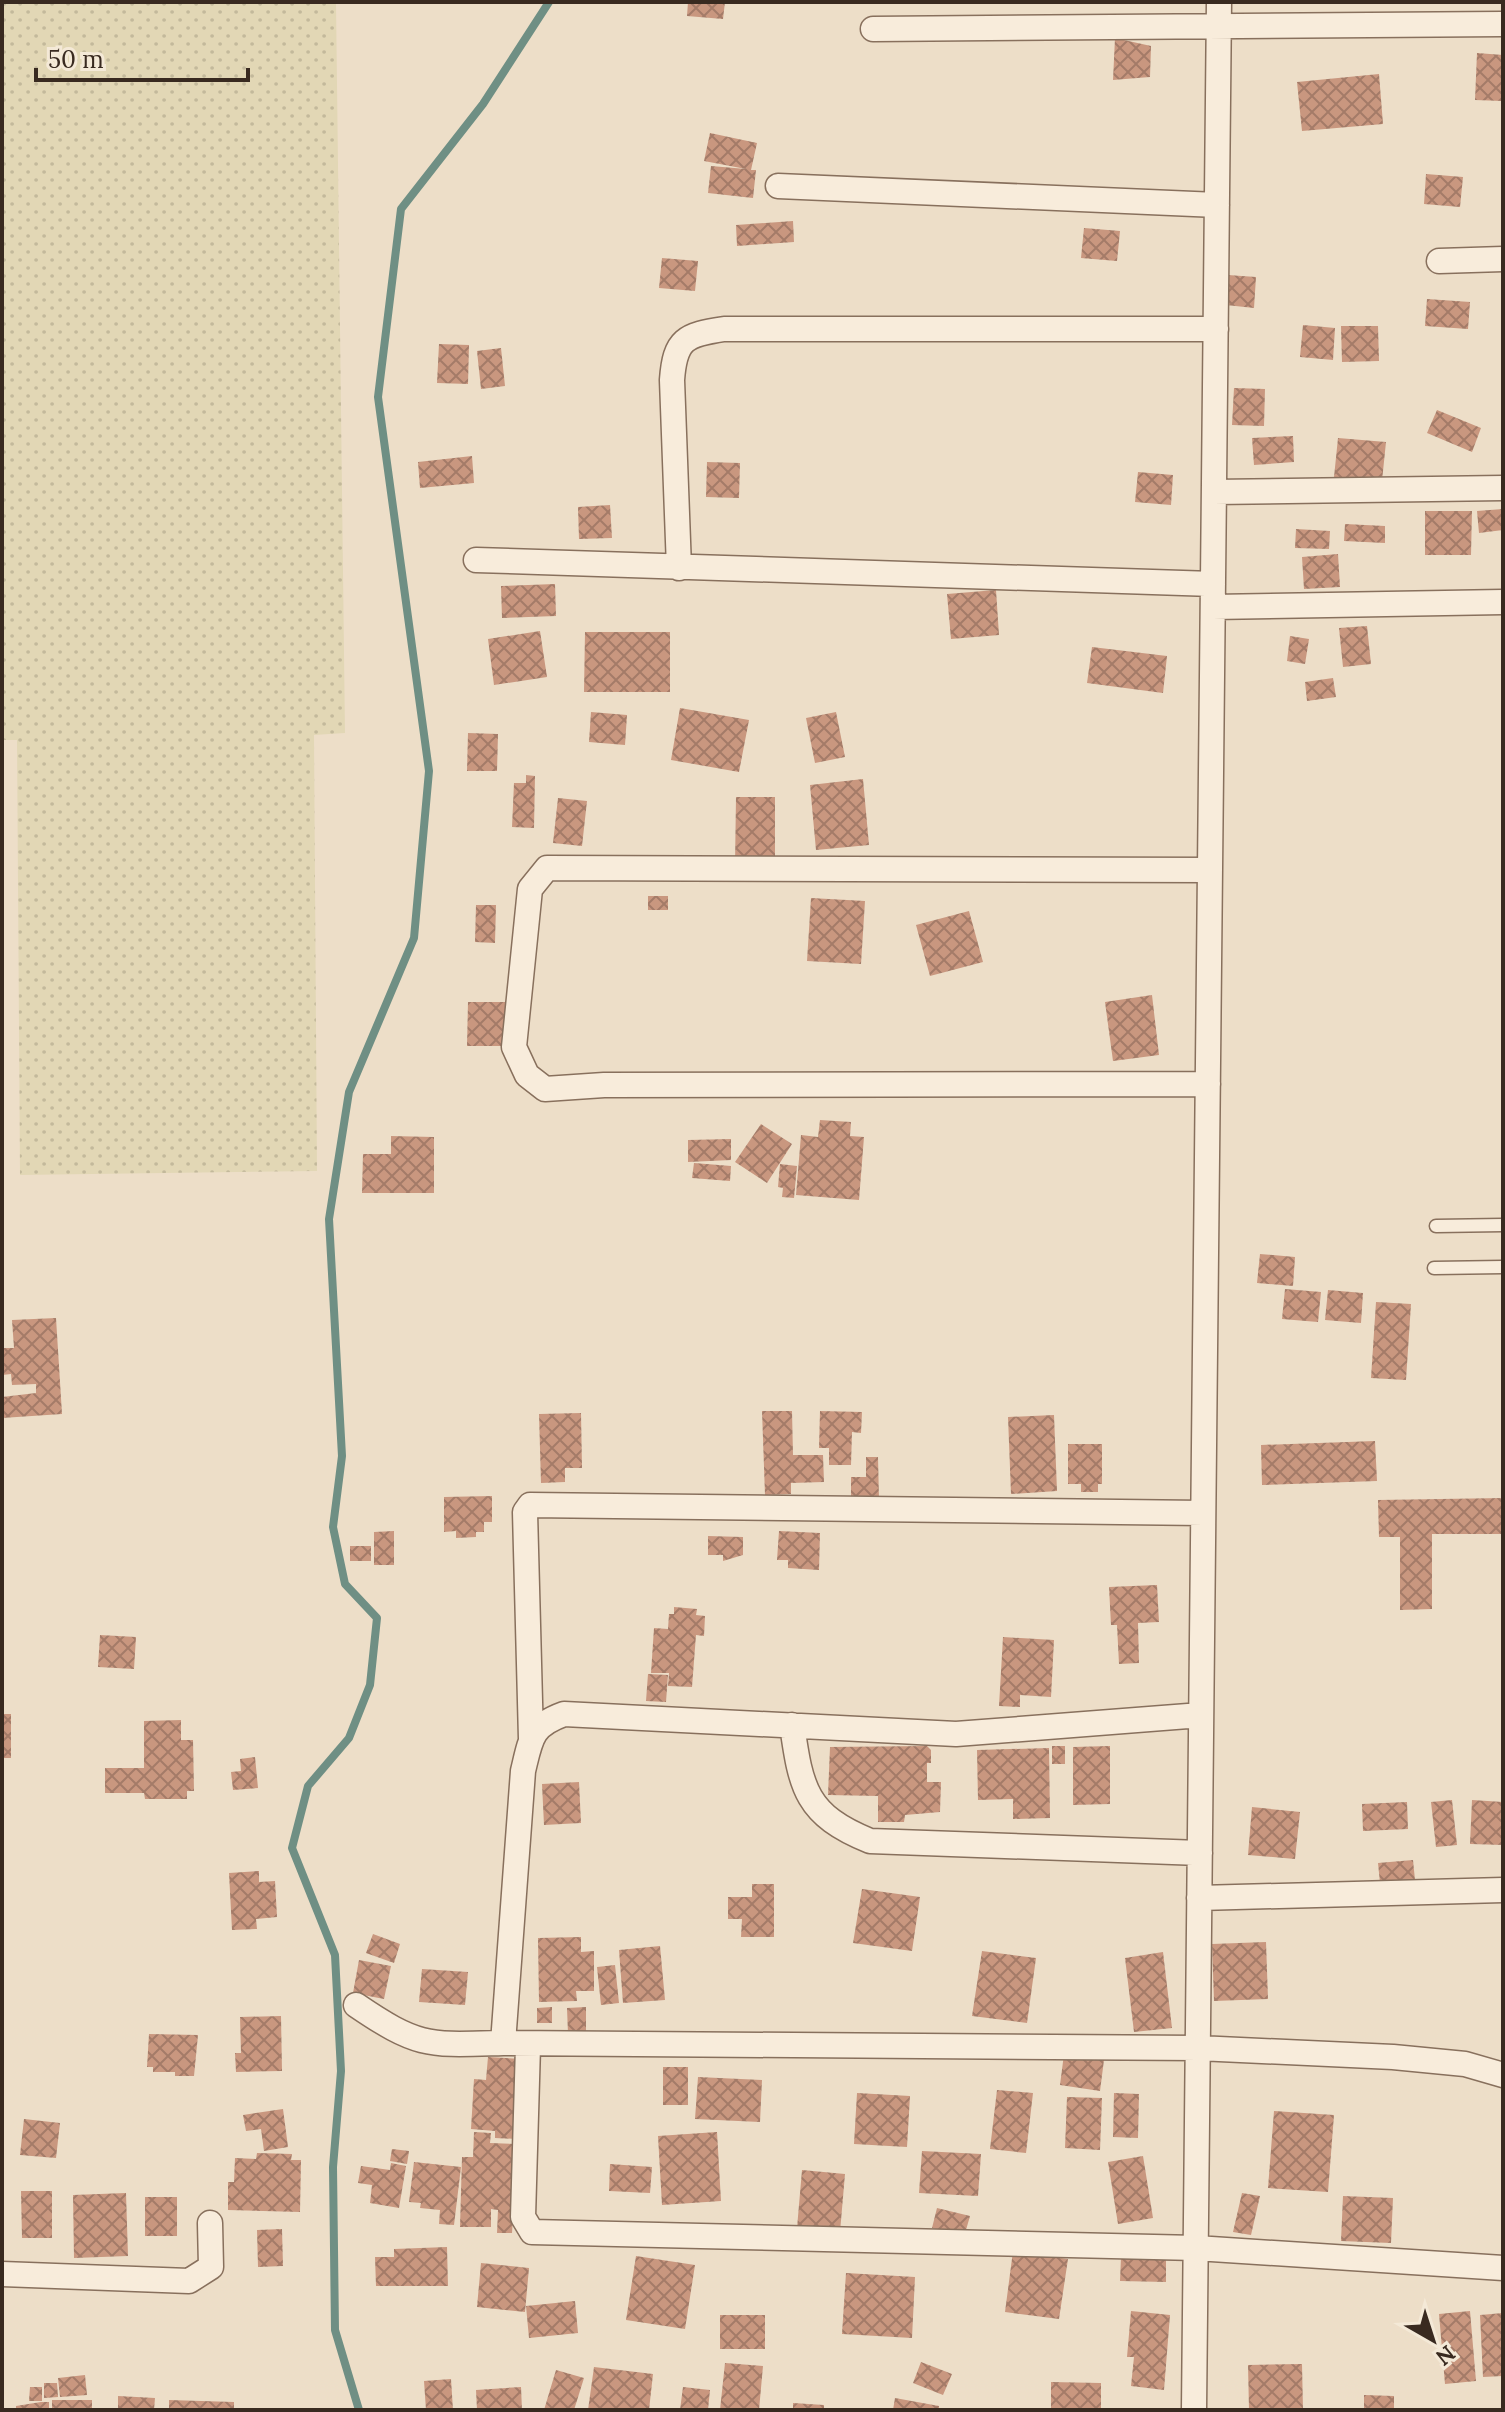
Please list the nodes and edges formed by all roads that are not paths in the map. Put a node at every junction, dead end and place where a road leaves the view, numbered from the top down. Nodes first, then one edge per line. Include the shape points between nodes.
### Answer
1 (1219, 2) edge
2 (1503, 24) edge
3 (1219, 27) junction
4 (873, 29) dead end
5 (778, 186) dead end
6 (1217, 205) junction
7 (1503, 259) edge
8 (1439, 261) dead end
9 (1216, 329) junction
10 (1503, 488) edge
11 (1214, 492) junction
12 (476, 560) dead end
13 (679, 568) junction
14 (1213, 596) junction
15 (1503, 602) edge
16 (1210, 870) junction
17 (1208, 1084) junction
18 (1503, 1225) edge
19 (1436, 1226) dead end
20 (1503, 1267) edge
21 (1434, 1268) dead end
22 (1203, 1513) junction
23 (1201, 1715) junction
24 (792, 1725) junction
25 (531, 1739) junction
26 (1200, 1853) junction
27 (1503, 1890) edge
28 (1199, 1898) junction
29 (356, 2005) dead end
30 (503, 2043) junction
31 (528, 2046) junction
32 (1198, 2048) junction
33 (1503, 2075) edge
34 (210, 2223) dead end
35 (1196, 2248) junction
36 (1503, 2268) edge
37 (2, 2274) edge
38 (1194, 2410) edge

1 - 3 street
2 - 3 street
3 - 4 street
3 - 6 street
5 - 6 street
6 - 9 street
7 - 8 street
9 - 11 street
9 - 13 street via 724,329 683,340 674,354 672,380
10 - 11 street
11 - 14 street
12 - 13 street
13 - 14 street
14 - 15 street
14 - 16 street
16 - 17 street
16 - 17 street via 547,868 530,889 514,1047 527,1075 545,1089
17 - 22 street
18 - 19 lane
20 - 21 lane
22 - 23 street
22 - 25 street via 530,1505 525,1520
23 - 24 street via 956,1734
23 - 26 street
24 - 25 street via 564,1714 542,1722
24 - 26 street via 799,1777 808,1795 843,1830 870,1841
25 - 30 street via 523,1771
26 - 28 street
27 - 28 street
28 - 32 street
29 - 30 street via 399,2034 433,2045
30 - 31 street
31 - 32 street
31 - 35 street via 523,2217 532,2232
32 - 33 street via 1393,2057 1465,2064
32 - 35 street
34 - 37 street via 211,2267 189,2281
35 - 36 street
35 - 38 street

